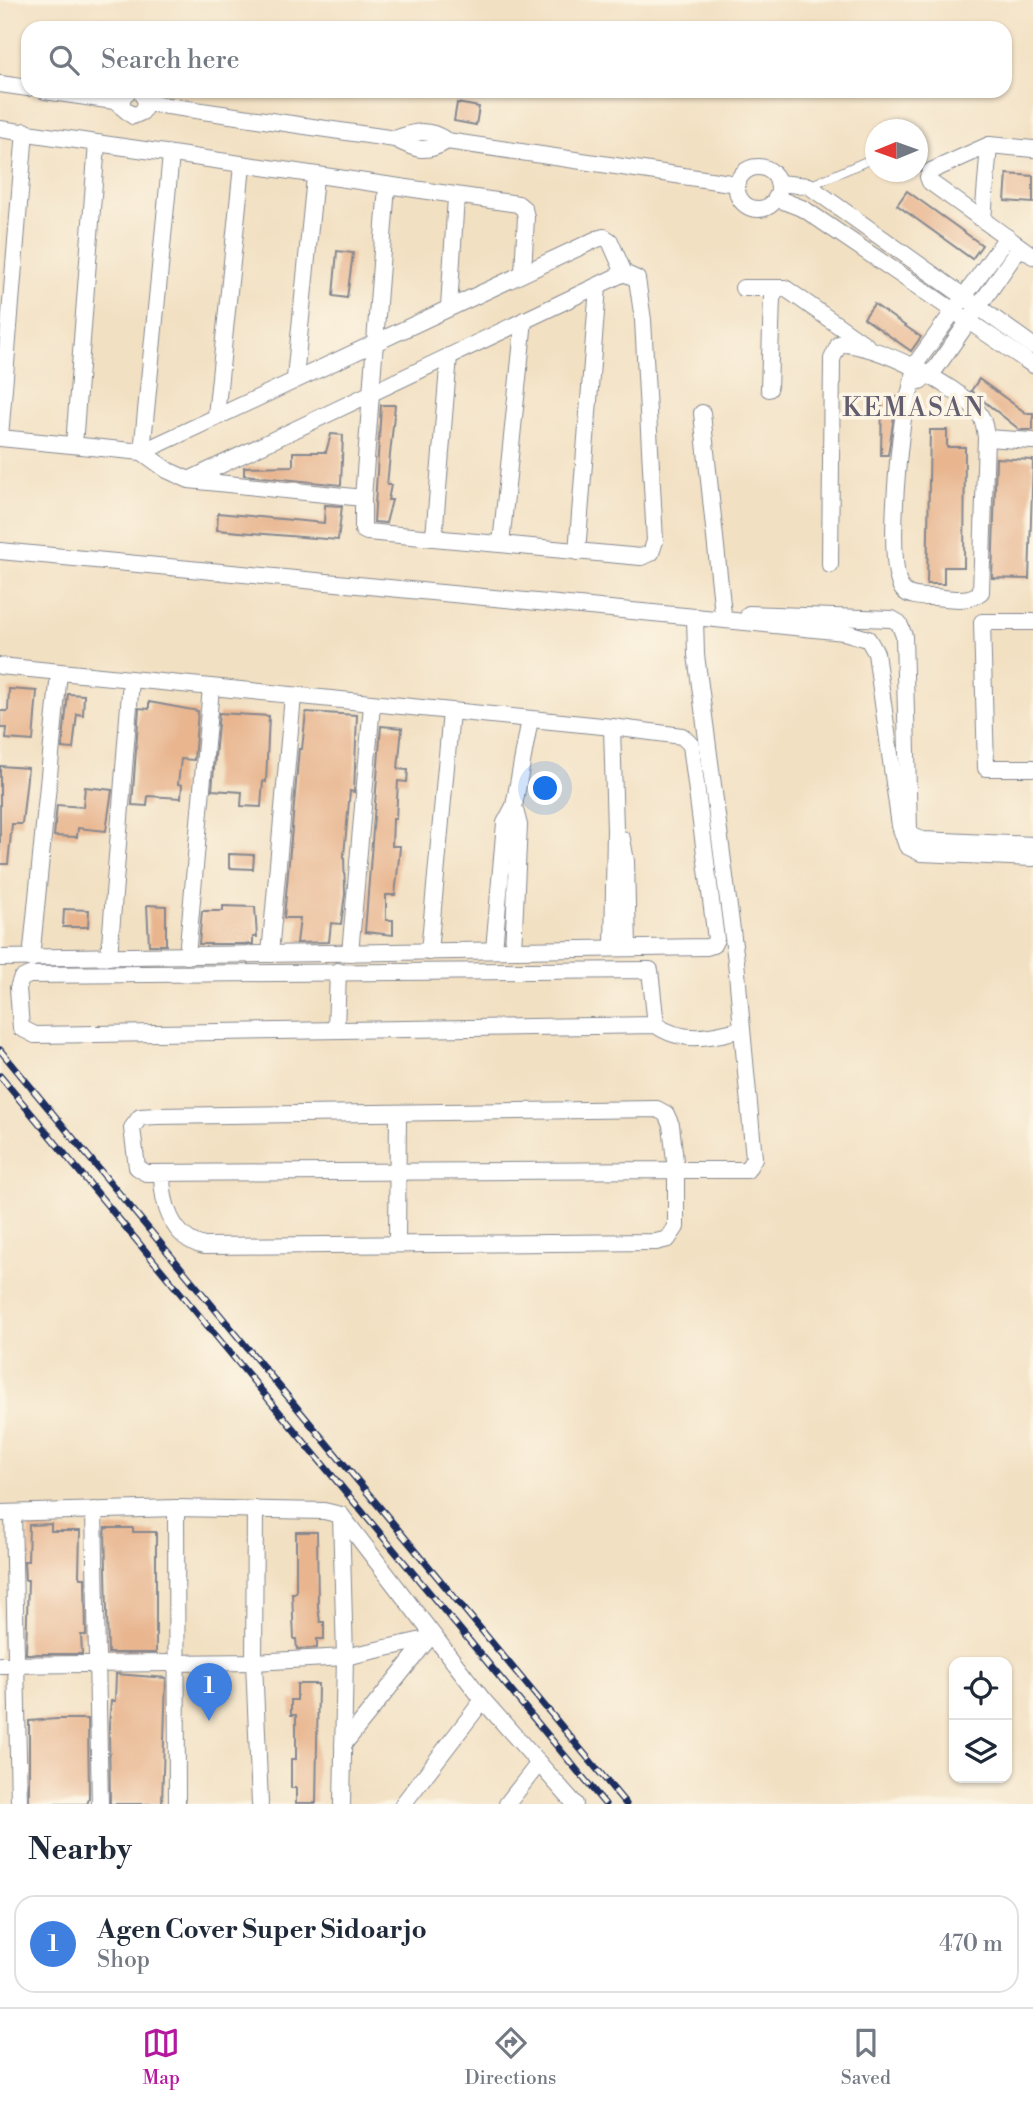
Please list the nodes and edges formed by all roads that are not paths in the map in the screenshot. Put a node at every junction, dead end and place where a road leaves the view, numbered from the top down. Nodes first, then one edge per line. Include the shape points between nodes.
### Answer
1 (0, 84) edge
2 (21, 88) edge
3 (125, 98) edge
4 (143, 98) edge
5 (149, 98) edge
6 (0, 129) edge
7 (25, 131) junction
8 (97, 143) junction
9 (989, 145) junction
10 (1033, 149) edge
11 (171, 155) junction
12 (865, 162) edge
13 (242, 166) junction
14 (315, 177) junction
15 (737, 184) junction
16 (387, 186) junction
17 (809, 186) junction
18 (777, 190) junction
19 (456, 197) junction
20 (983, 220) junction
21 (1020, 247) edge
22 (523, 273) junction
23 (624, 273) junction
24 (597, 287) junction
25 (743, 288) dead end
26 (777, 289) junction
27 (959, 304) junction
28 (449, 307) junction
29 (974, 314) junction
30 (524, 320) junction
31 (373, 341) junction
32 (1033, 346) edge
33 (876, 352) junction
34 (449, 356) junction
35 (1033, 365) edge
36 (914, 366) junction
37 (295, 379) junction
38 (922, 380) junction
39 (769, 389) dead end
40 (372, 394) junction
41 (702, 413) dead end
42 (216, 416) junction
43 (0, 438) edge
44 (986, 438) junction
45 (1033, 441) edge
46 (74, 445) junction
47 (142, 452) junction
48 (189, 480) junction
49 (363, 498) junction
50 (433, 537) junction
51 (501, 544) junction
52 (0, 551) edge
53 (578, 552) junction
54 (830, 565) dead end
55 (718, 616) junction
56 (695, 617) junction
57 (1033, 622) edge
58 (0, 667) edge
59 (59, 673) junction
60 (131, 680) junction
61 (211, 688) junction
62 (293, 696) junction
63 (372, 705) junction
64 (451, 712) junction
65 (530, 719) junction
66 (612, 727) junction
67 (1033, 768) edge
68 (514, 806) junction
69 (1033, 845) edge
70 (1033, 858) edge
71 (621, 948) junction
72 (494, 950) junction
73 (513, 950) junction
74 (429, 952) junction
75 (350, 953) junction
76 (270, 954) junction
77 (187, 956) junction
78 (109, 957) junction
79 (0, 958) edge
80 (31, 958) junction
81 (338, 971) junction
82 (656, 1025) junction
83 (742, 1029) junction
84 (336, 1030) junction
85 (398, 1113) junction
86 (676, 1170) junction
87 (398, 1172) junction
88 (162, 1173) junction
89 (397, 1244) junction
90 (176, 1508) junction
91 (255, 1509) junction
92 (94, 1510) junction
93 (6, 1513) edge
94 (341, 1515) junction
95 (431, 1637) junction
96 (345, 1657) junction
97 (176, 1662) junction
98 (254, 1662) junction
99 (97, 1663) junction
100 (0, 1665) edge
101 (18, 1665) junction
102 (484, 1700) junction
103 (343, 1745) junction
104 (539, 1763) junction
105 (19, 1804) edge
106 (100, 1804) edge
107 (177, 1804) edge
108 (260, 1804) edge
109 (342, 1804) edge
110 (403, 1804) edge
111 (507, 1804) edge
112 (575, 1804) edge

1 - 2 street
3 - 4 street via 124,111 133,116 142,112
5 - 15 street via 395,139 428,131 447,141
6 - 7 street
7 - 8 street
7 - 43 street
8 - 11 street
8 - 46 street
9 - 10 street
9 - 20 street
9 - 20 street via 930,171 928,177
11 - 13 street
11 - 47 street
12 - 17 lane
13 - 14 street
13 - 42 street
14 - 16 street
14 - 37 street
15 - 18 street via 748,169 757,167 774,174
15 - 18 street via 741,200 755,209 770,205
16 - 19 street
16 - 31 street
17 - 18 street
17 - 27 street
18 - 27 street
19 - 22 street via 518,204 524,209
19 - 28 street
20 - 21 street
21 - 27 street
21 - 29 street
22 - 23 street via 604,237
22 - 28 street
23 - 24 street
23 - 53 street via 637,279 643,320 655,541 651,552 640,557
24 - 30 street
24 - 53 street
25 - 26 street
26 - 33 street via 785,288
26 - 39 street via 772,298
27 - 29 street
27 - 36 street
28 - 31 street
29 - 32 street
29 - 35 street
29 - 38 street
30 - 34 street
30 - 51 street
31 - 37 street
31 - 40 street
33 - 36 street
33 - 54 street via 853,343 839,344 834,352
34 - 40 street
34 - 50 street
36 - 38 street
37 - 42 street
38 - 44 street via 980,414
38 - 44 street via 904,415 894,533 896,571 901,589 909,594 968,599 981,592
40 - 48 street
40 - 49 street
41 - 55 street
42 - 47 street
43 - 46 street
44 - 45 street
46 - 47 street
47 - 48 street
48 - 49 street
49 - 50 street via 363,530
50 - 51 street
51 - 53 street
52 - 56 street
55 - 56 street
55 - 69 street via 802,614 899,623 905,649 909,830 923,840
55 - 70 street via 868,639 876,653 900,826 907,846 921,853
56 - 83 street
57 - 67 street via 982,622 986,768
58 - 59 street
59 - 60 street
59 - 80 street
60 - 61 street
60 - 78 street
61 - 62 street
61 - 77 street
62 - 63 street
62 - 76 street
63 - 64 street
63 - 75 street
64 - 65 street
64 - 74 street
65 - 66 street
65 - 68 street
66 - 71 street
66 - 71 street via 688,740 716,939 707,947
68 - 72 street via 505,823
68 - 73 street via 519,825
71 - 73 street
72 - 73 street
72 - 74 street
74 - 75 street
75 - 76 street
76 - 77 street
77 - 78 street
78 - 80 street
79 - 80 street
81 - 82 street via 650,970
81 - 84 street
81 - 84 street via 29,975 21,979 18,988 21,1028 35,1034
82 - 83 street via 670,1036 693,1038
82 - 84 street
83 - 86 street via 752,1165 747,1170
85 - 86 street via 657,1109 671,1125
85 - 87 street
85 - 88 street via 140,1117 132,1128 137,1167 146,1173
86 - 87 street
86 - 89 street via 676,1227 668,1239
87 - 88 street
87 - 89 street
88 - 89 street via 167,1214 197,1244
90 - 91 street
90 - 92 street
90 - 97 street
91 - 94 street
91 - 98 street
92 - 93 street
92 - 99 street
93 - 101 street
94 - 95 street
94 - 96 street
95 - 96 street
95 - 102 street
95 - 103 street
96 - 98 street
96 - 103 street
97 - 98 street
97 - 99 street
97 - 107 street
98 - 108 street
99 - 101 street
99 - 106 street
100 - 101 street
101 - 105 street
102 - 104 street
102 - 110 street
103 - 109 street
104 - 111 street
104 - 112 street

